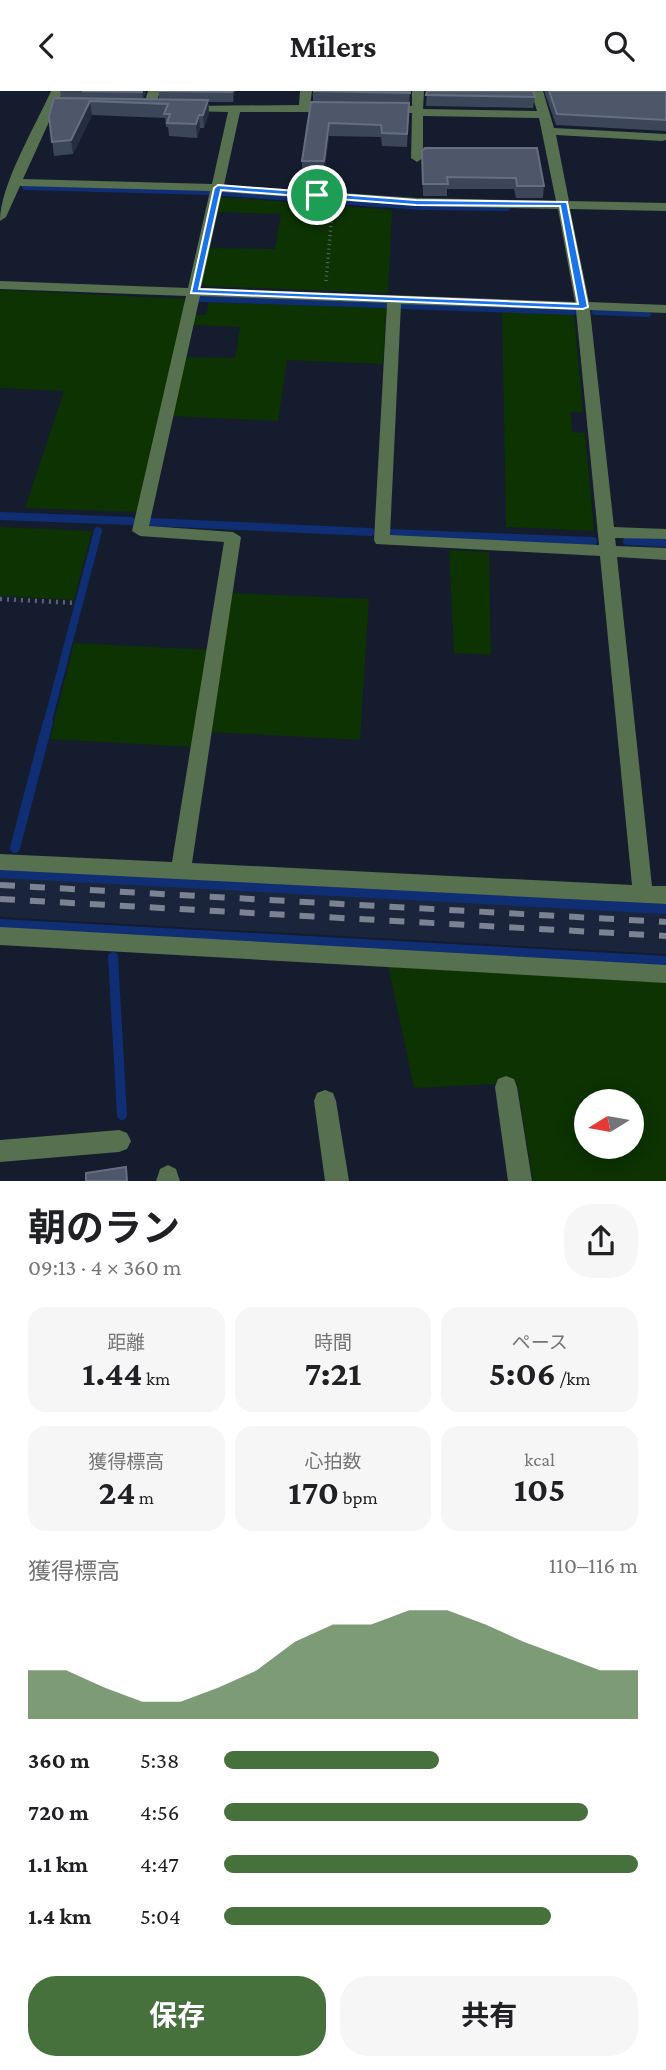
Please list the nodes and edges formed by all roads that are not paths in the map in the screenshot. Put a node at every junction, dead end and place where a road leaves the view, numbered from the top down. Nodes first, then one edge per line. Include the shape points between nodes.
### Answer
1 (57, 91) edge
2 (155, 91) edge
3 (306, 91) edge
4 (418, 91) edge
5 (537, 91) edge
6 (242, 105) junction
7 (50, 106) junction
8 (64, 107) edge
9 (304, 109) junction
10 (343, 109) edge
11 (369, 109) edge
12 (418, 111) junction
13 (544, 115) junction
14 (549, 131) junction
15 (662, 137) dead end
16 (417, 158) dead end
17 (0, 179) edge
18 (15, 181) junction
19 (218, 188) junction
20 (666, 207) edge
21 (564, 208) junction
22 (666, 215) edge
23 (0, 217) edge
24 (0, 285) edge
25 (194, 291) junction
26 (394, 299) junction
27 (583, 307) junction
28 (666, 309) edge
29 (607, 532) junction
30 (666, 534) edge
31 (609, 552) junction
32 (666, 554) edge
33 (0, 862) edge
34 (180, 873) junction
35 (643, 894) junction
36 (666, 895) edge
37 (0, 936) edge
38 (666, 974) edge
39 (506, 1087) dead end
40 (325, 1101) dead end
41 (119, 1141) dead end
42 (0, 1151) edge
43 (337, 1181) edge
44 (520, 1181) edge

1 - 7 street
2 - 6 street via 155,108
3 - 9 street
4 - 12 street
5 - 13 street
6 - 9 street
6 - 19 street
7 - 8 street
7 - 18 street
9 - 10 street
11 - 12 street
12 - 13 street
12 - 16 street
13 - 14 street
14 - 15 street
14 - 21 street
17 - 18 street
18 - 19 street
18 - 23 street
19 - 21 street
19 - 25 street
20 - 21 street
21 - 22 street
21 - 27 street
24 - 25 street
25 - 26 street
25 - 34 street via 139,531 233,537
26 - 27 street
26 - 31 street via 382,540
27 - 28 street
27 - 29 street
29 - 30 street
29 - 31 street
31 - 32 street
31 - 35 street
33 - 34 street
34 - 35 street
35 - 36 street
37 - 38 street
39 - 44 street
40 - 43 street
41 - 42 street

